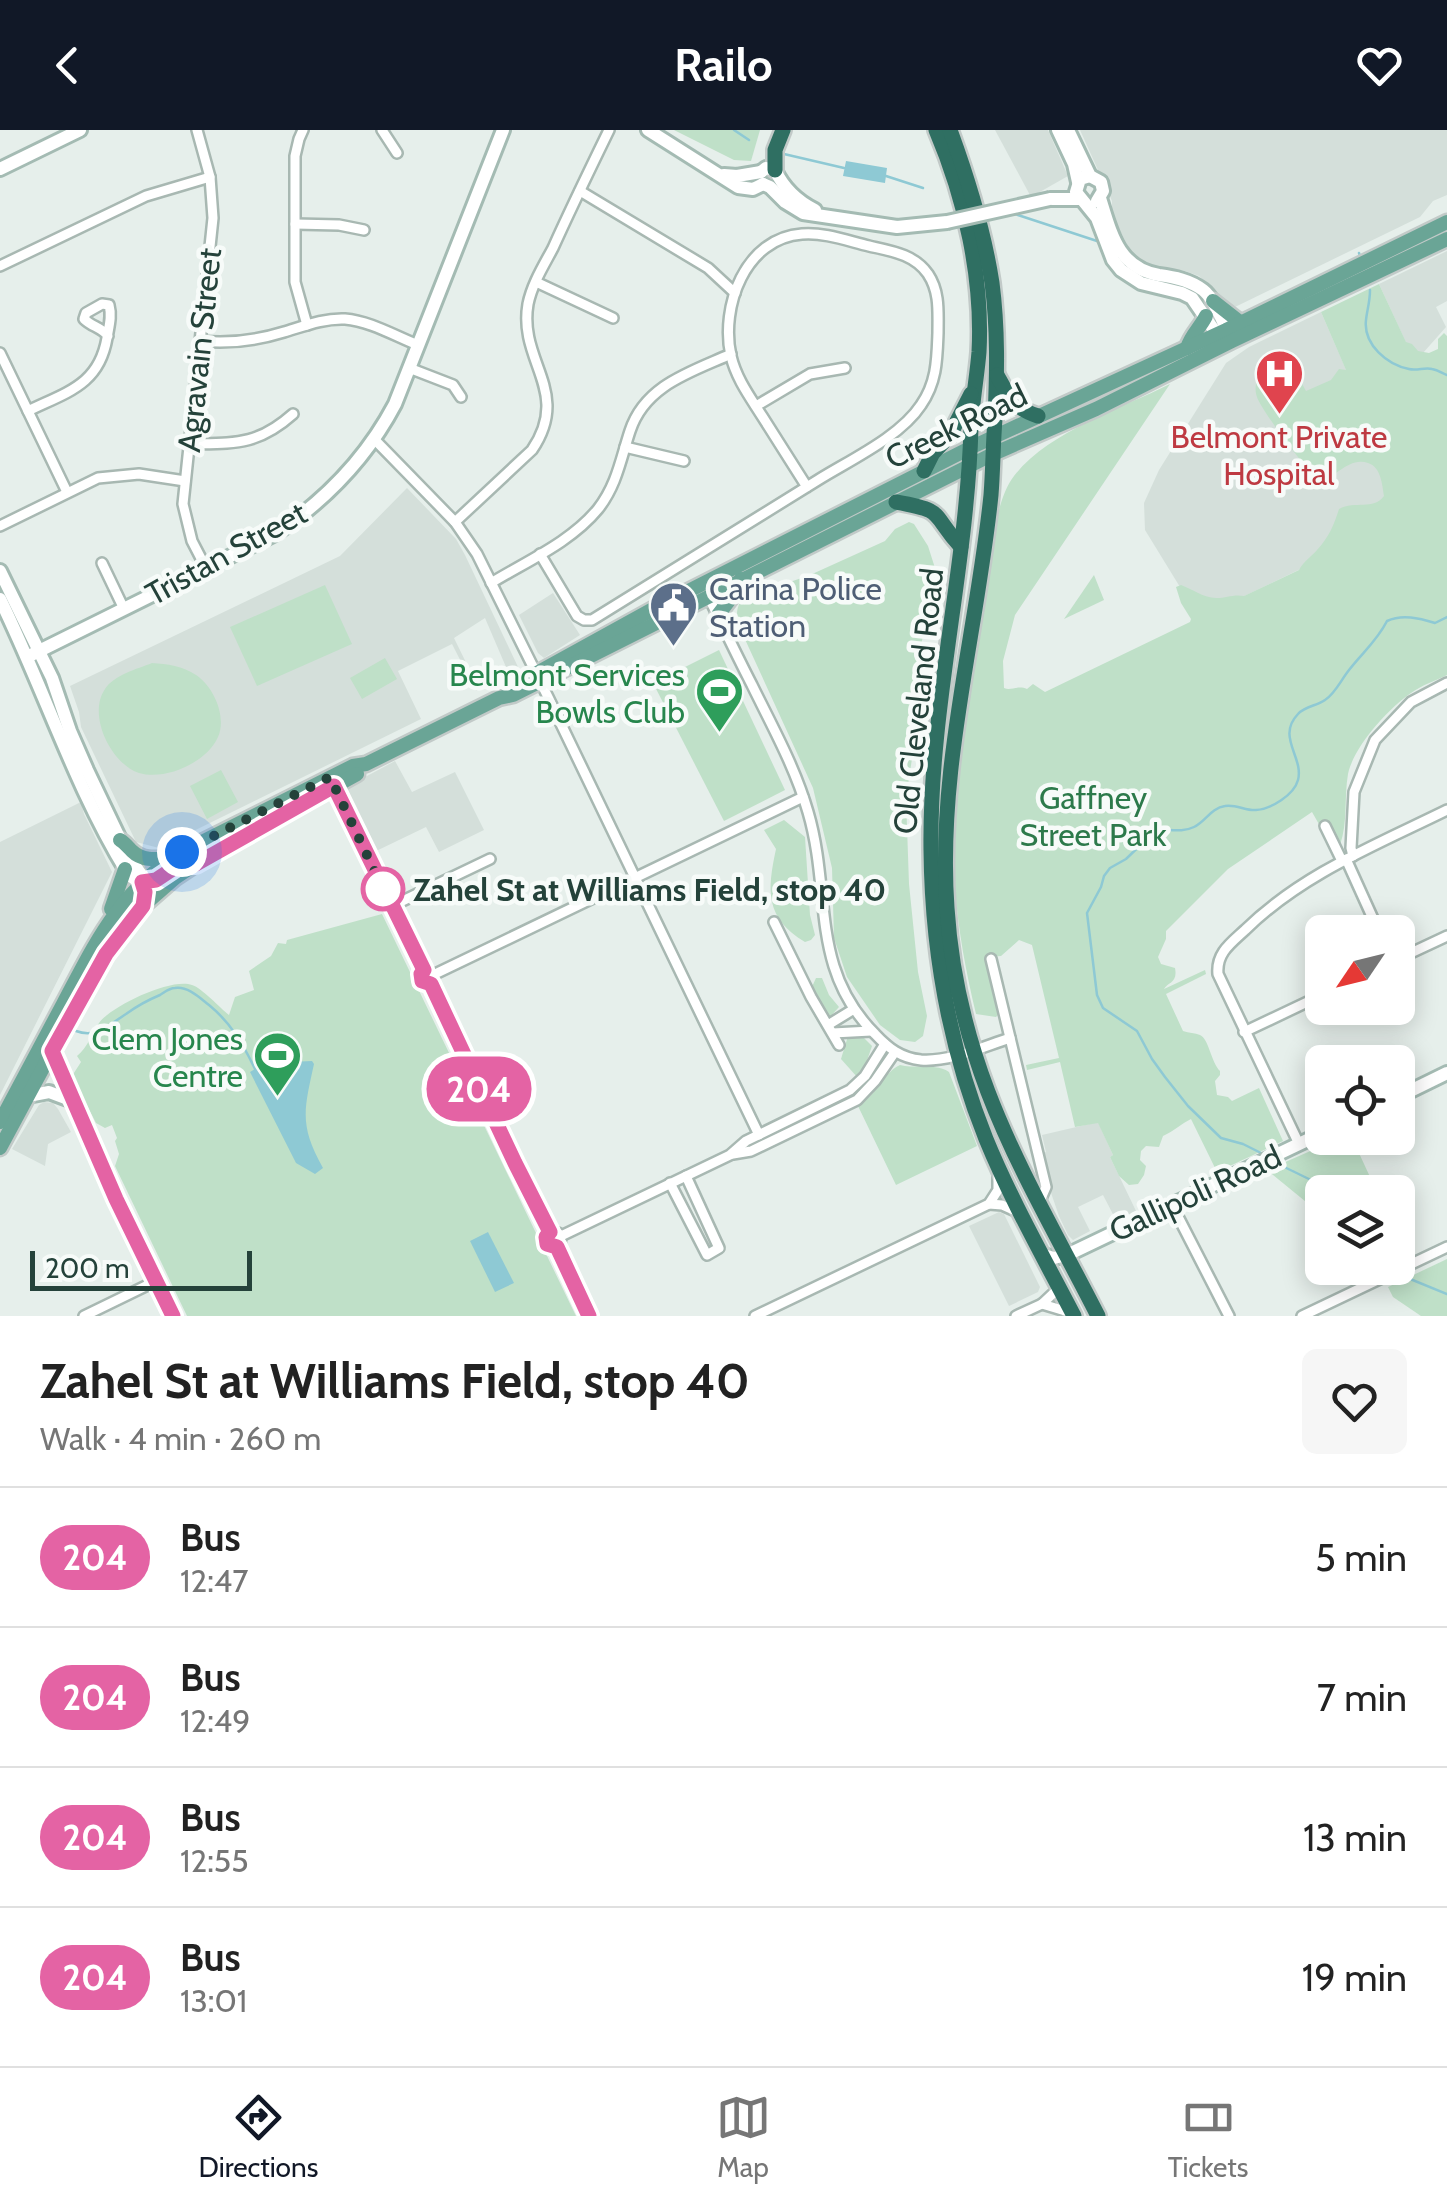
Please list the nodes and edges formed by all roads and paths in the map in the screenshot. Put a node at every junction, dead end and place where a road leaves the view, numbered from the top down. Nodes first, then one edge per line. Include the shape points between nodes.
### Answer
1 (197, 130) edge
2 (303, 130) edge
3 (382, 130) edge
4 (503, 130) edge
5 (609, 130) edge
6 (648, 130) edge
7 (772, 130) edge
8 (782, 130) edge
9 (1058, 130) edge
10 (1068, 130) edge
11 (72, 132) edge
12 (939, 132) edge
13 (397, 152) dead end
14 (0, 169) edge
15 (210, 177) junction
16 (768, 177) junction
17 (1082, 189) junction
18 (580, 190) junction
19 (1100, 198) junction
20 (1101, 217) junction
21 (1447, 222) edge
22 (295, 224) junction
23 (364, 230) dead end
24 (1447, 238) edge
25 (0, 266) edge
26 (1374, 266) junction
27 (1356, 274) junction
28 (536, 282) junction
29 (735, 293) junction
30 (1209, 308) junction
31 (613, 318) dead end
32 (1241, 322) junction
33 (307, 326) junction
34 (108, 336) dead end
35 (1224, 337) junction
36 (200, 342) junction
37 (418, 345) junction
38 (1186, 348) junction
39 (0, 352) edge
40 (731, 354) junction
41 (409, 368) junction
42 (845, 368) dead end
43 (996, 375) junction
44 (974, 388) junction
45 (461, 396) dead end
46 (756, 406) junction
47 (28, 411) junction
48 (293, 414) dead end
49 (1038, 416) junction
50 (994, 436) junction
51 (375, 440) junction
52 (189, 444) junction
53 (626, 447) junction
54 (972, 447) junction
55 (993, 454) junction
56 (684, 461) dead end
57 (970, 466) junction
58 (924, 472) junction
59 (185, 481) junction
60 (807, 487) junction
61 (67, 492) junction
62 (896, 502) junction
63 (455, 522) junction
64 (0, 526) edge
65 (960, 547) junction
66 (540, 554) junction
67 (102, 562) dead end
68 (206, 568) junction
69 (0, 571) edge
70 (742, 579) junction
71 (491, 584) junction
72 (705, 590) junction
73 (1, 603) edge
74 (124, 609) junction
75 (718, 615) junction
76 (33, 654) junction
77 (537, 678) junction
78 (1447, 683) edge
79 (332, 782) junction
80 (803, 796) junction
81 (1447, 799) edge
82 (1447, 811) edge
83 (1325, 826) dead end
84 (120, 840) junction
85 (173, 858) junction
86 (490, 859) dead end
87 (1347, 859) junction
88 (196, 864) junction
89 (125, 869) junction
90 (635, 878) junction
91 (142, 882) junction
92 (143, 906) junction
93 (392, 906) junction
94 (112, 914) junction
95 (1372, 915) edge
96 (774, 922) dead end
97 (1447, 936) edge
98 (1415, 951) edge
99 (991, 959) dead end
100 (430, 976) junction
101 (1305, 1003) edge
102 (854, 1009) junction
103 (830, 1029) junction
104 (872, 1031) junction
105 (1244, 1032) junction
106 (1010, 1038) junction
107 (839, 1044) dead end
108 (884, 1044) junction
109 (46, 1048) junction
110 (975, 1049) junction
111 (894, 1052) junction
112 (957, 1054) junction
113 (1447, 1074) edge
114 (1415, 1089) edge
115 (28, 1096) junction
116 (71, 1097) junction
117 (0, 1122) edge
118 (758, 1135) junction
119 (1305, 1141) edge
120 (1299, 1144) junction
121 (0, 1148) edge
122 (730, 1154) junction
123 (999, 1168) junction
124 (686, 1176) junction
125 (670, 1183) junction
126 (1040, 1201) junction
127 (1172, 1203) junction
128 (990, 1204) junction
129 (1022, 1214) junction
130 (552, 1240) junction
131 (1447, 1247) edge
132 (1043, 1254) junction
133 (1067, 1255) junction
134 (156, 1281) junction
135 (1058, 1284) junction
136 (1042, 1304) junction
137 (1073, 1314) edge
138 (84, 1316) edge
139 (174, 1316) edge
140 (588, 1316) edge
141 (755, 1316) edge
142 (1016, 1316) edge
143 (1098, 1316) edge
144 (1228, 1316) edge
145 (1302, 1316) edge

1 - 15 street, Agravain Street
2 - 22 street
3 - 13 street
4 - 37 street, Tristan Street
5 - 18 street
6 - 16 street via 721,174
7 - 16 highway via 765,150
8 - 16 highway
9 - 17 street
10 - 17 street
11 - 14 street
12 - 43 highway, Old Cleveland Road via 970,189 989,265
12 - 44 highway, Old Cleveland Road via 976,282
15 - 25 street via 146,196
15 - 36 street, Agravain Street via 213,218
16 - 17 street, bridge via 797,210 896,228
17 - 19 street via 1093,203
17 - 19 street via 1101,182
17 - 20 street
18 - 28 street
18 - 29 street via 708,268
19 - 20 street
20 - 30 street via 1127,261
21 - 26 main road, Creek Road
22 - 23 street
22 - 33 street via 295,282
24 - 26 main road, Creek Road
26 - 27 main road, Creek Road
27 - 32 main road, Creek Road
27 - 35 main road, Creek Road
28 - 31 street
28 - 63 street via 527,319 546,387 542,436
29 - 40 street
29 - 60 street via 755,256 799,234 901,253 925,270 936,290 938,362 921,405 892,434
30 - 32 main road
30 - 35 street
30 - 38 main road
32 - 35 main road, Creek Road
33 - 36 street via 241,341
33 - 37 street via 357,320
34 - 47 street via 90,377
35 - 38 main road, Creek Road
35 - 55 main road, Creek Road via 1096,409
36 - 52 street, Agravain Street
37 - 41 street, Tristan Street
38 - 49 main road, Creek Road
39 - 47 street
40 - 46 street
40 - 53 street via 657,390 637,414
41 - 45 street via 453,385
41 - 51 street, Tristan Street
42 - 46 street via 810,374
43 - 49 highway via 1014,404
43 - 50 highway, Old Cleveland Road
44 - 54 highway, Old Cleveland Road
44 - 58 highway
46 - 60 street
47 - 61 street
48 - 52 street via 253,440
49 - 50 main road, Creek Road
50 - 54 main road, Creek Road
50 - 55 highway, Old Cleveland Road
51 - 63 street
51 - 68 street, Tristan Street via 301,517
52 - 59 street, Agravain Street
53 - 56 street
53 - 66 street via 601,506
54 - 57 highway, Old Cleveland Road
54 - 58 main road, Creek Road
55 - 57 main road, Creek Road
55 - 110 highway, Old Cleveland Road via 946,836 952,952
57 - 62 main road, Creek Road
57 - 65 highway, Old Cleveland Road
58 - 72 main road, Creek Road
59 - 61 street via 119,475
59 - 68 street, Agravain Street via 186,521
60 - 66 street via 592,620 577,616
61 - 64 street
62 - 65 highway via 935,512
62 - 70 main road, Creek Road
63 - 71 street
65 - 112 highway, Old Cleveland Road via 931,848 938,954
66 - 71 street
67 - 74 street
68 - 74 street, Tristan Street
69 - 76 street
70 - 72 main road, Creek Road
70 - 75 main road
71 - 77 street
72 - 75 street
72 - 77 main road, Creek Road
73 - 76 street
74 - 76 street, Tristan Street
75 - 80 street
76 - 84 street via 58,692
76 - 89 street via 70,758
77 - 79 main road, Creek Road
77 - 90 street
78 - 87 street via 1411,702 1375,740 1354,792
79 - 85 main road, Creek Road
79 - 88 main road, Creek Road
79 - 93 street
80 - 90 street
80 - 102 street via 820,865 828,950
81 - 82 street
82 - 87 street
83 - 87 street
84 - 85 main road via 141,858
84 - 91 street
85 - 91 main road, Creek Road
86 - 93 street
87 - 95 street
87 - 105 street via 1266,908 1217,961
88 - 91 street via 180,864
88 - 92 main road, Creek Road
89 - 91 street
89 - 94 main road
90 - 100 street
90 - 118 street
91 - 92 street
91 - 94 main road, Creek Road
92 - 109 main road, Creek Road
93 - 100 street
94 - 109 main road, Creek Road
96 - 103 street
97 - 98 street
99 - 106 street, Old Cleveland Road
100 - 130 street
101 - 105 street
102 - 103 street
102 - 104 street
103 - 104 street
103 - 107 street
104 - 108 street
105 - 120 street
106 - 110 street
106 - 126 street, Old Cleveland Road via 1046,1190
108 - 111 street
108 - 118 street via 850,1090
109 - 115 main road, Creek Road
109 - 116 street
109 - 117 main road, Creek Road
110 - 112 street
110 - 126 highway, Old Cleveland Road via 996,1111
111 - 112 street via 920,1060
111 - 122 street via 853,1102 751,1151
112 - 123 highway, Old Cleveland Road
113 - 114 street
115 - 116 street
115 - 121 main road, Creek Road
116 - 134 street
118 - 122 street
119 - 120 street, Gallipoli Road
120 - 127 street, Gallipoli Road
122 - 124 street
123 - 128 street
123 - 129 highway, Old Cleveland Road
124 - 125 street
124 - 125 street via 719,1248 707,1255
125 - 130 street
126 - 133 highway, Old Cleveland Road
127 - 133 street, Gallipoli Road
127 - 144 street
128 - 129 street
128 - 141 street
129 - 132 highway, Old Cleveland Road
130 - 140 street
131 - 145 street
132 - 133 street
132 - 135 highway, Old Cleveland Road
133 - 135 street
133 - 143 highway, Old Cleveland Road
134 - 138 street
134 - 139 street
135 - 136 street
135 - 137 highway, Old Cleveland Road
136 - 137 street
136 - 142 street

